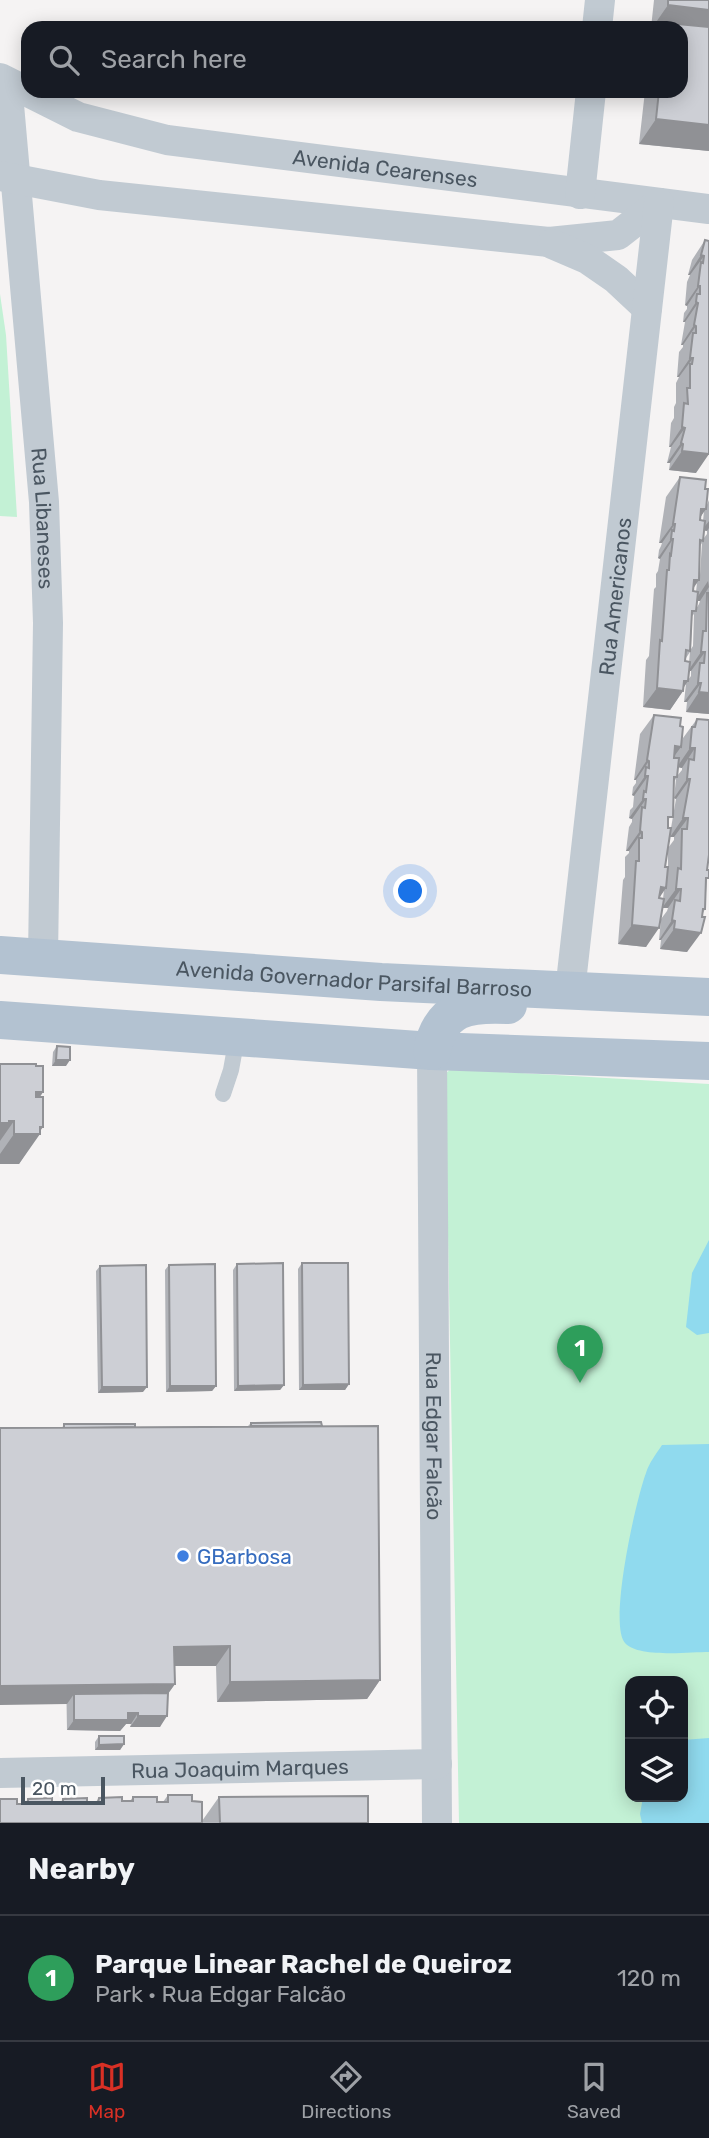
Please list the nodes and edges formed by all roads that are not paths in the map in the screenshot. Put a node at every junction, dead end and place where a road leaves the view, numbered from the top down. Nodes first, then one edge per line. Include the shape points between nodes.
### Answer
1 (600, 0) edge
2 (598, 21) edge
3 (3, 80) edge
4 (21, 89) edge
5 (40, 98) edge
6 (590, 98) edge
7 (8, 178) edge
8 (580, 194) junction
9 (659, 203) junction
10 (709, 209) edge
11 (549, 242) junction
12 (647, 307) junction
13 (0, 955) edge
14 (43, 957) junction
15 (570, 991) junction
16 (709, 997) edge
17 (709, 1015) edge
18 (0, 1020) edge
19 (237, 1037) junction
20 (432, 1051) junction
21 (709, 1061) edge
22 (223, 1094) dead end
23 (437, 1764) junction
24 (0, 1773) edge
25 (436, 1823) edge

1 - 2 street
3 - 4 street, Avenida Cearenses
3 - 7 street, Rua Libaneses
5 - 8 street, Avenida Cearenses via 79,117 167,140
6 - 8 street
7 - 11 street via 99,195
7 - 14 street, Rua Libaneses via 44,502 48,623
8 - 9 street, Avenida Cearenses
9 - 10 street, Avenida Cearenses
9 - 11 street via 618,235
9 - 12 street, Rua Americanos
11 - 12 street via 587,259
12 - 15 street, Rua Americanos
13 - 14 main road, Avenida Governador Parsifal Barroso
14 - 15 main road, Avenida Governador Parsifal Barroso
15 - 16 main road, Avenida Governador Parsifal Barroso
17 - 20 main road via 483,1004 463,1008 447,1019 436,1031
18 - 19 main road
19 - 20 main road
19 - 22 lane
20 - 21 main road
20 - 23 street, Rua Edgar Falcão
23 - 24 street, Rua Joaquim Marques
23 - 25 street, Rua Edgar Falcão

